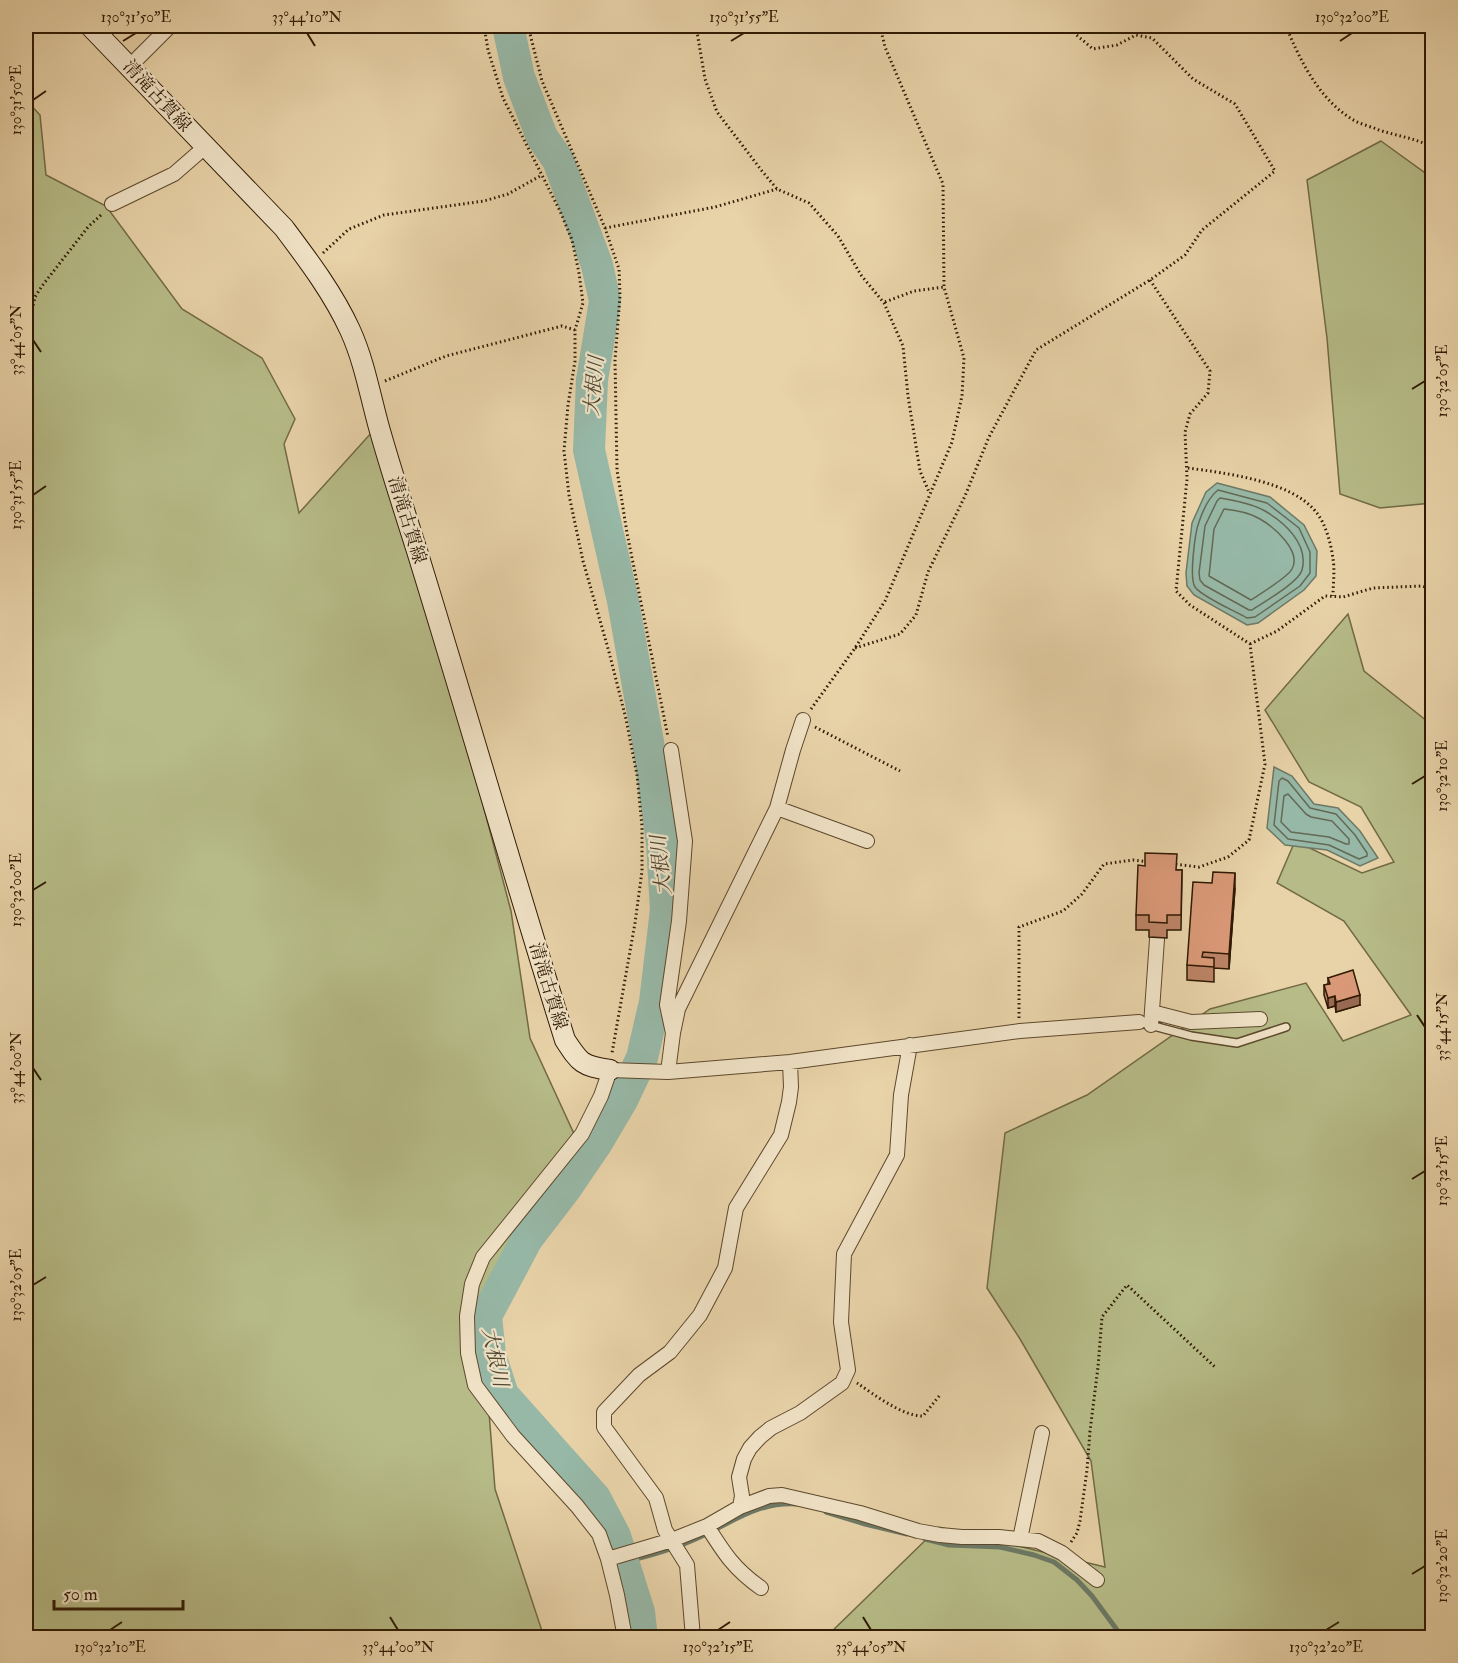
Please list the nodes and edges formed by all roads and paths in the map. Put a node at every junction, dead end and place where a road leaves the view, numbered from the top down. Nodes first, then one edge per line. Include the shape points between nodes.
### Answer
1 (90, 26) edge
2 (170, 26) edge
3 (484, 26) edge
4 (528, 26) edge
5 (696, 26) edge
6 (880, 26) edge
7 (1066, 26) edge
8 (1286, 26) edge
9 (129, 67) junction
10 (206, 147) junction
11 (1432, 147) edge
12 (542, 175) junction
13 (777, 189) junction
14 (112, 204) joint
15 (605, 228) junction
16 (312, 264) junction
17 (1150, 280) junction
18 (944, 287) junction
19 (885, 303) junction
20 (575, 330) junction
21 (26, 336) edge
22 (369, 387) junction
23 (1187, 468) junction
24 (930, 494) junction
25 (1432, 589) edge
26 (1333, 596) junction
27 (1250, 644) junction
28 (855, 648) junction
29 (803, 720) junction
30 (671, 750) joint
31 (900, 771) dead end
32 (777, 808) junction
33 (867, 841) dead end
34 (1155, 862) edge
35 (1166, 863) edge
36 (1157, 939) dead end
37 (1260, 1019) dead end
38 (1147, 1020) junction
39 (1286, 1027) dead end
40 (1020, 1031) junction
41 (673, 1033) junction
42 (910, 1045) junction
43 (790, 1062) junction
44 (610, 1070) junction
45 (668, 1072) junction
46 (1216, 1368) dead end
47 (846, 1376) junction
48 (940, 1395) dead end
49 (1042, 1433) dead end
50 (740, 1508) junction
51 (707, 1526) junction
52 (1020, 1539) junction
53 (672, 1540) junction
54 (1062, 1553) junction
55 (608, 1559) junction
56 (1097, 1580) dead end
57 (761, 1588) dead end
58 (625, 1638) edge
59 (693, 1638) edge

1 - 9 main road, 清滝古賀線
2 - 9 street
3 - 12 path via 504,98
4 - 15 path via 542,81
5 - 13 path via 705,79 717,112
6 - 18 path via 885,47 943,184
7 - 17 path via 1093,49 1117,45 1136,35 1152,38 1193,80 1235,104 1275,171 1202,230 1185,255
8 - 11 path via 1296,51 1324,95 1340,109 1357,121
9 - 10 main road, 清滝古賀線
10 - 14 street via 174,174
10 - 16 main road, 清滝古賀線 via 284,228
12 - 16 path via 508,194 484,201 384,215 349,229
12 - 20 path via 572,240 583,303
13 - 15 path via 715,207
13 - 19 path via 809,203 838,236 861,275
14 - 21 path via 42,286 35,297
15 - 30 path via 619,269 615,360 617,470
16 - 22 main road, 清滝古賀線 via 350,330
17 - 23 path via 1210,371 1208,393 1190,414 1185,432
17 - 28 path via 1036,350 989,437 928,572 916,615 900,634
18 - 19 path via 914,291
18 - 24 path via 964,358 962,396 951,442
19 - 24 path via 903,346 920,471
20 - 22 path via 562,326 446,356
20 - 44 path via 564,451 569,495 626,719 642,826 642,871
22 - 44 main road, 清滝古賀線 via 565,1040 578,1060 590,1067
23 - 26 path via 1238,475 1305,501 1316,512 1329,538 1334,561
23 - 27 path via 1176,591 1190,605
24 - 28 path via 885,601
25 - 26 path via 1373,588
26 - 27 path via 1326,596
27 - 35 path via 1265,764 1249,840 1228,857 1199,867
28 - 29 path
29 - 31 path
29 - 32 street
30 - 41 street via 686,841 667,1005
32 - 33 street
32 - 41 street via 678,1009
34 - 40 path via 1104,864 1082,894 1063,911 1019,927
36 - 38 street
37 - 38 street
38 - 39 lane via 1191,1036 1237,1043
38 - 40 street
40 - 42 street
41 - 45 street
42 - 43 street
42 - 47 street via 901,1095 897,1155 844,1254 841,1322
43 - 45 street
43 - 53 street via 791,1087 781,1134 736,1208 725,1268 700,1316 670,1352 639,1375 604,1412 604,1427 656,1498
44 - 45 street
44 - 55 street via 582,1134 483,1257 472,1284 467,1316 468,1353 475,1385 513,1436 599,1534
46 - 54 path via 1127,1285 1102,1317 1080,1521 1077,1533
47 - 48 path via 915,1416 923,1416
47 - 50 street via 800,1413 771,1428 750,1448 740,1478
49 - 52 street
50 - 51 street
50 - 52 street via 769,1496 783,1495 860,1512 918,1531
51 - 53 street
51 - 57 street via 730,1562
52 - 54 street
53 - 55 street
53 - 59 street via 687,1565
54 - 56 street
55 - 58 street

